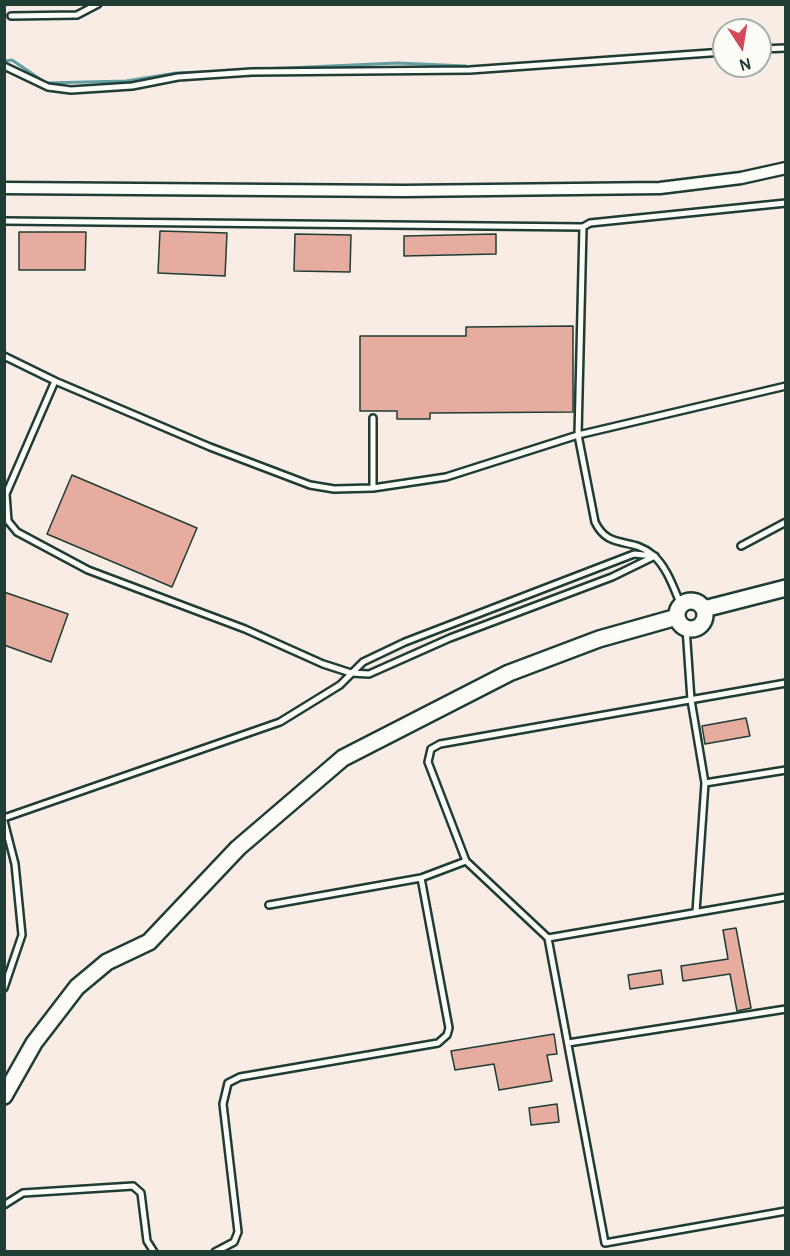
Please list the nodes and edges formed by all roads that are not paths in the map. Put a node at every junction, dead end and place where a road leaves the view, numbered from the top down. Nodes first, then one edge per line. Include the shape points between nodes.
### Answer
1 (98, 4) edge
2 (11, 16) dead end
3 (712, 53) edge
4 (4, 66) edge
5 (786, 168) edge
6 (4, 188) edge
7 (786, 203) edge
8 (4, 221) edge
9 (583, 227) junction
10 (4, 356) edge
11 (55, 381) junction
12 (786, 386) edge
13 (373, 418) dead end
14 (578, 435) junction
15 (7, 488) edge
16 (373, 488) junction
17 (786, 522) edge
18 (741, 546) dead end
19 (655, 556) junction
20 (786, 588) edge
21 (704, 609) junction
22 (682, 616) junction
23 (351, 673) junction
24 (786, 683) edge
25 (691, 700) junction
26 (786, 770) edge
27 (705, 783) junction
28 (4, 819) edge
29 (466, 861) junction
30 (421, 878) junction
31 (786, 897) edge
32 (269, 905) dead end
33 (696, 912) junction
34 (548, 938) junction
35 (5, 986) edge
36 (786, 1009) edge
37 (568, 1043) junction
38 (4, 1096) edge
39 (4, 1205) edge
40 (786, 1211) edge
41 (154, 1251) edge
42 (215, 1251) edge

1 - 2 lane via 77,15
3 - 4 lane via 470,70 252,72 71,90 48,87
5 - 6 street via 660,189 404,192
7 - 9 lane via 590,223
8 - 9 lane
9 - 14 lane
10 - 11 lane
11 - 15 lane
11 - 16 lane via 310,485
12 - 14 lane
13 - 16 lane
14 - 16 lane via 446,477
14 - 19 lane via 592,512 600,534 611,541 634,543
15 - 23 lane via 8,521 32,542 88,570
17 - 18 lane
19 - 22 lane
19 - 23 lane via 612,577 450,638 369,674
19 - 23 lane via 634,554 579,574 405,642 363,662
20 - 21 main road
21 - 22 main road via 694,601
21 - 22 main road via 703,623 695,628
22 - 25 lane
22 - 38 main road via 599,639 509,673 343,758 238,848 149,942 107,962 77,987 34,1043
23 - 28 lane via 326,695 280,722
24 - 25 lane
25 - 27 lane
25 - 29 lane via 440,744 431,749 428,762
26 - 27 lane
27 - 33 lane
28 - 35 lane via 15,864 22,935
29 - 30 lane
29 - 34 lane
30 - 32 lane
30 - 42 lane via 447,1035 438,1043 240,1077 228,1083 223,1104 238,1232 234,1242
31 - 33 lane
33 - 34 lane
34 - 37 lane
36 - 37 lane
37 - 40 lane via 605,1243
39 - 41 lane via 23,1193 133,1186 141,1193 147,1241

